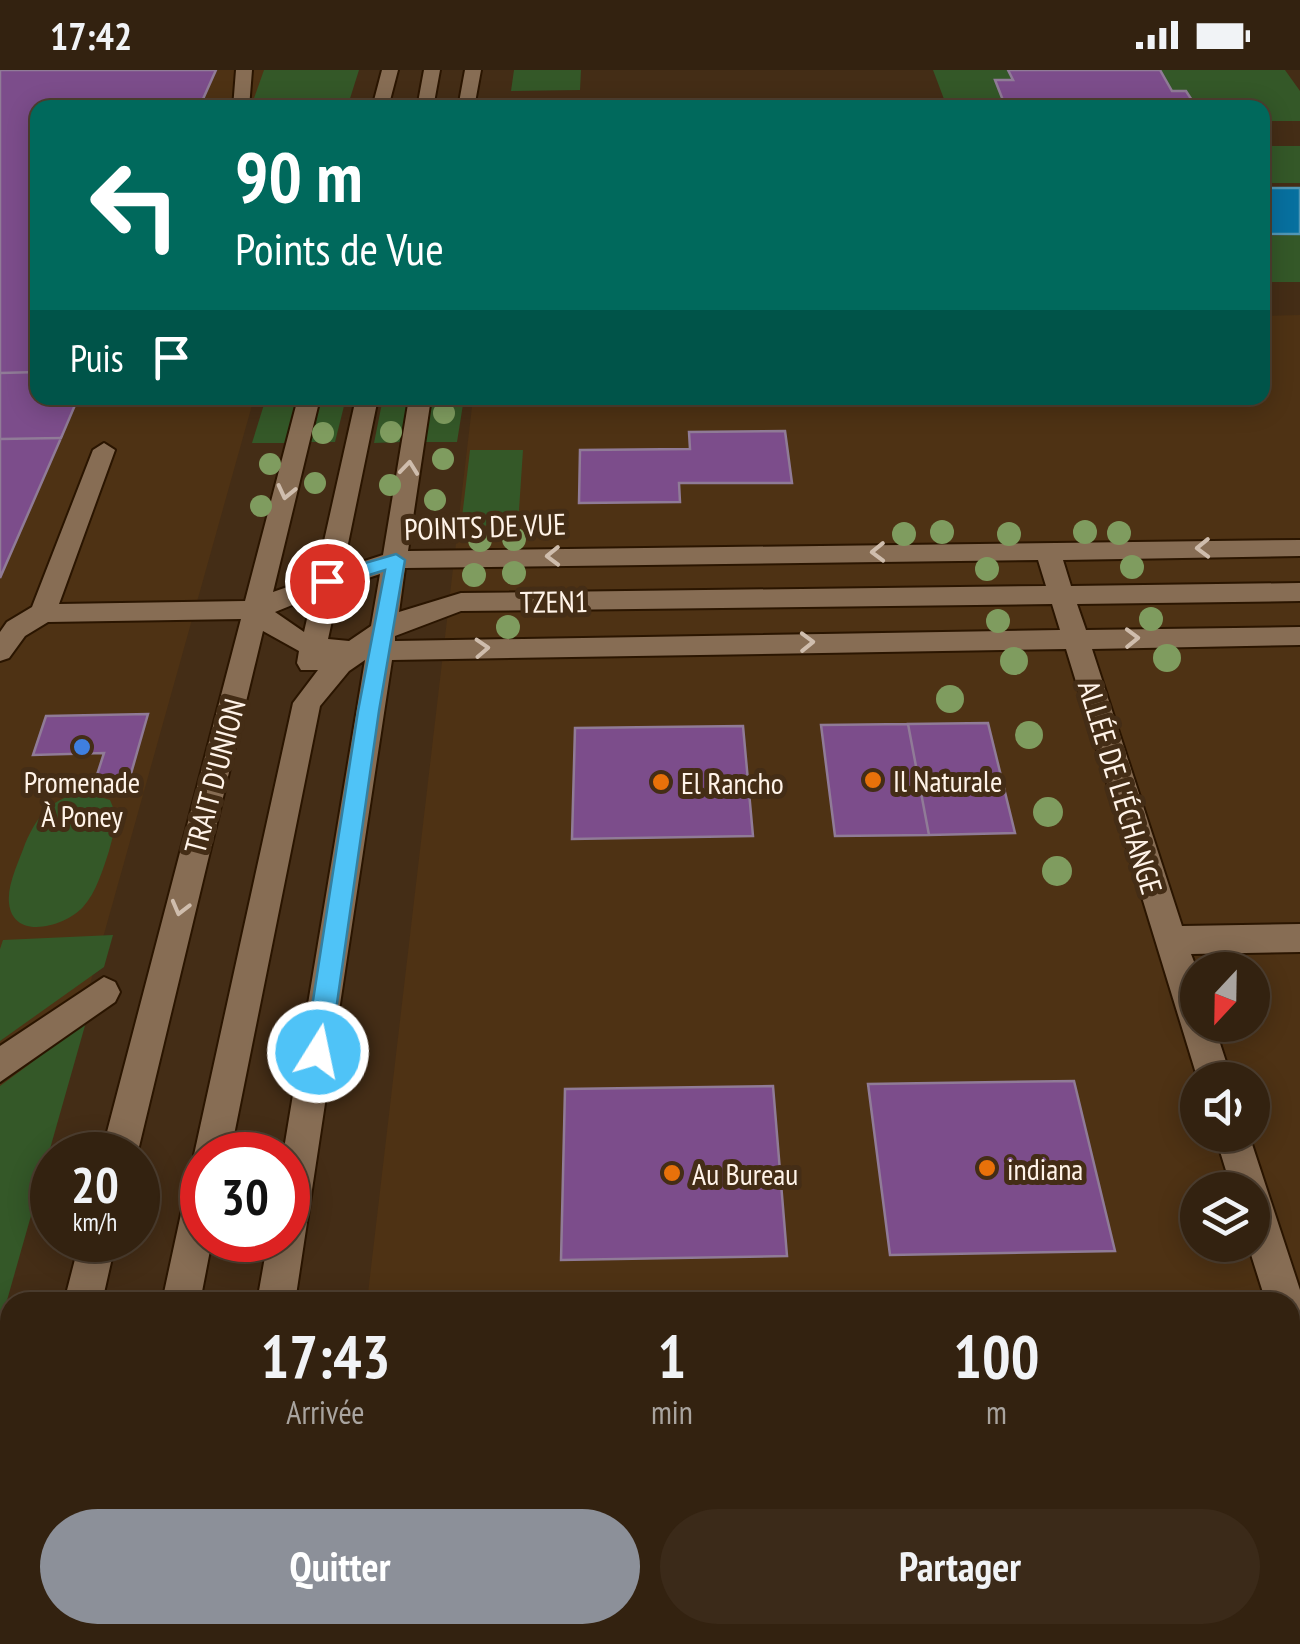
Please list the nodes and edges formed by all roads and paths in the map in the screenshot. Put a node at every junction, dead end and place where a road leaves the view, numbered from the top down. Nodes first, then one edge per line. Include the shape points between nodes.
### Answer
1 (244, 70) edge
2 (390, 70) edge
3 (432, 70) edge
4 (473, 70) edge
5 (242, 100) edge
6 (382, 100) edge
7 (426, 100) edge
8 (467, 100) edge
9 (307, 405) edge
10 (365, 405) edge
11 (419, 405) edge
12 (104, 450) dead end
13 (1300, 548) edge
14 (1047, 550) junction
15 (396, 560) junction
16 (327, 581) junction
17 (1300, 592) edge
18 (1061, 594) junction
19 (257, 610) junction
20 (44, 614) junction
21 (1300, 636) edge
22 (1074, 638) junction
23 (381, 640) junction
24 (312, 648) junction
25 (430, 650) junction
26 (0, 651) edge
27 (352, 651) junction
28 (370, 702) junction
29 (307, 703) junction
30 (1300, 938) edge
31 (1171, 940) junction
32 (1180, 968) edge
33 (104, 992) dead end
34 (0, 1066) edge
35 (125, 1132) edge
36 (217, 1132) edge
37 (305, 1132) edge
38 (1270, 1255) edge
39 (93, 1262) edge
40 (189, 1262) edge
41 (282, 1262) edge
42 (85, 1292) edge
43 (183, 1292) edge
44 (278, 1292) edge
45 (1282, 1292) edge

1 - 5 street
2 - 6 street
3 - 7 street
4 - 8 street
9 -> 19 street, TRAIT D'UNION
10 - 16 street
15 -> 11 street
12 - 20 street
13 -> 14 street, POINTS DE VUE
14 -> 15 street, POINTS DE VUE
14 - 18 street, ALLÉE DE L'ÉCHANGE
15 - 16 street, POINTS DE VUE
15 - 23 street
16 - 19 street, POINTS DE VUE
16 - 24 street
17 - 18 street, TZEN1
18 - 22 street, ALLÉE DE L'ÉCHANGE
18 - 23 street, TZEN1 via 461,602 421,612
19 - 20 street
19 - 24 street via 280,633
19 -> 35 street, TRAIT D'UNION
20 - 26 street via 16,630
22 -> 21 street
25 -> 22 street
22 - 31 street, ALLÉE DE L'ÉCHANGE
23 - 25 street
23 - 27 street
23 - 28 street
24 - 27 street
24 - 29 street
25 - 28 street via 401,664
27 - 29 street
28 - 37 street
29 - 36 street
30 - 31 street
31 - 32 street, ALLÉE DE L'ÉCHANGE
33 - 34 street
38 - 45 street
39 - 42 street
40 - 43 street
41 - 44 street

